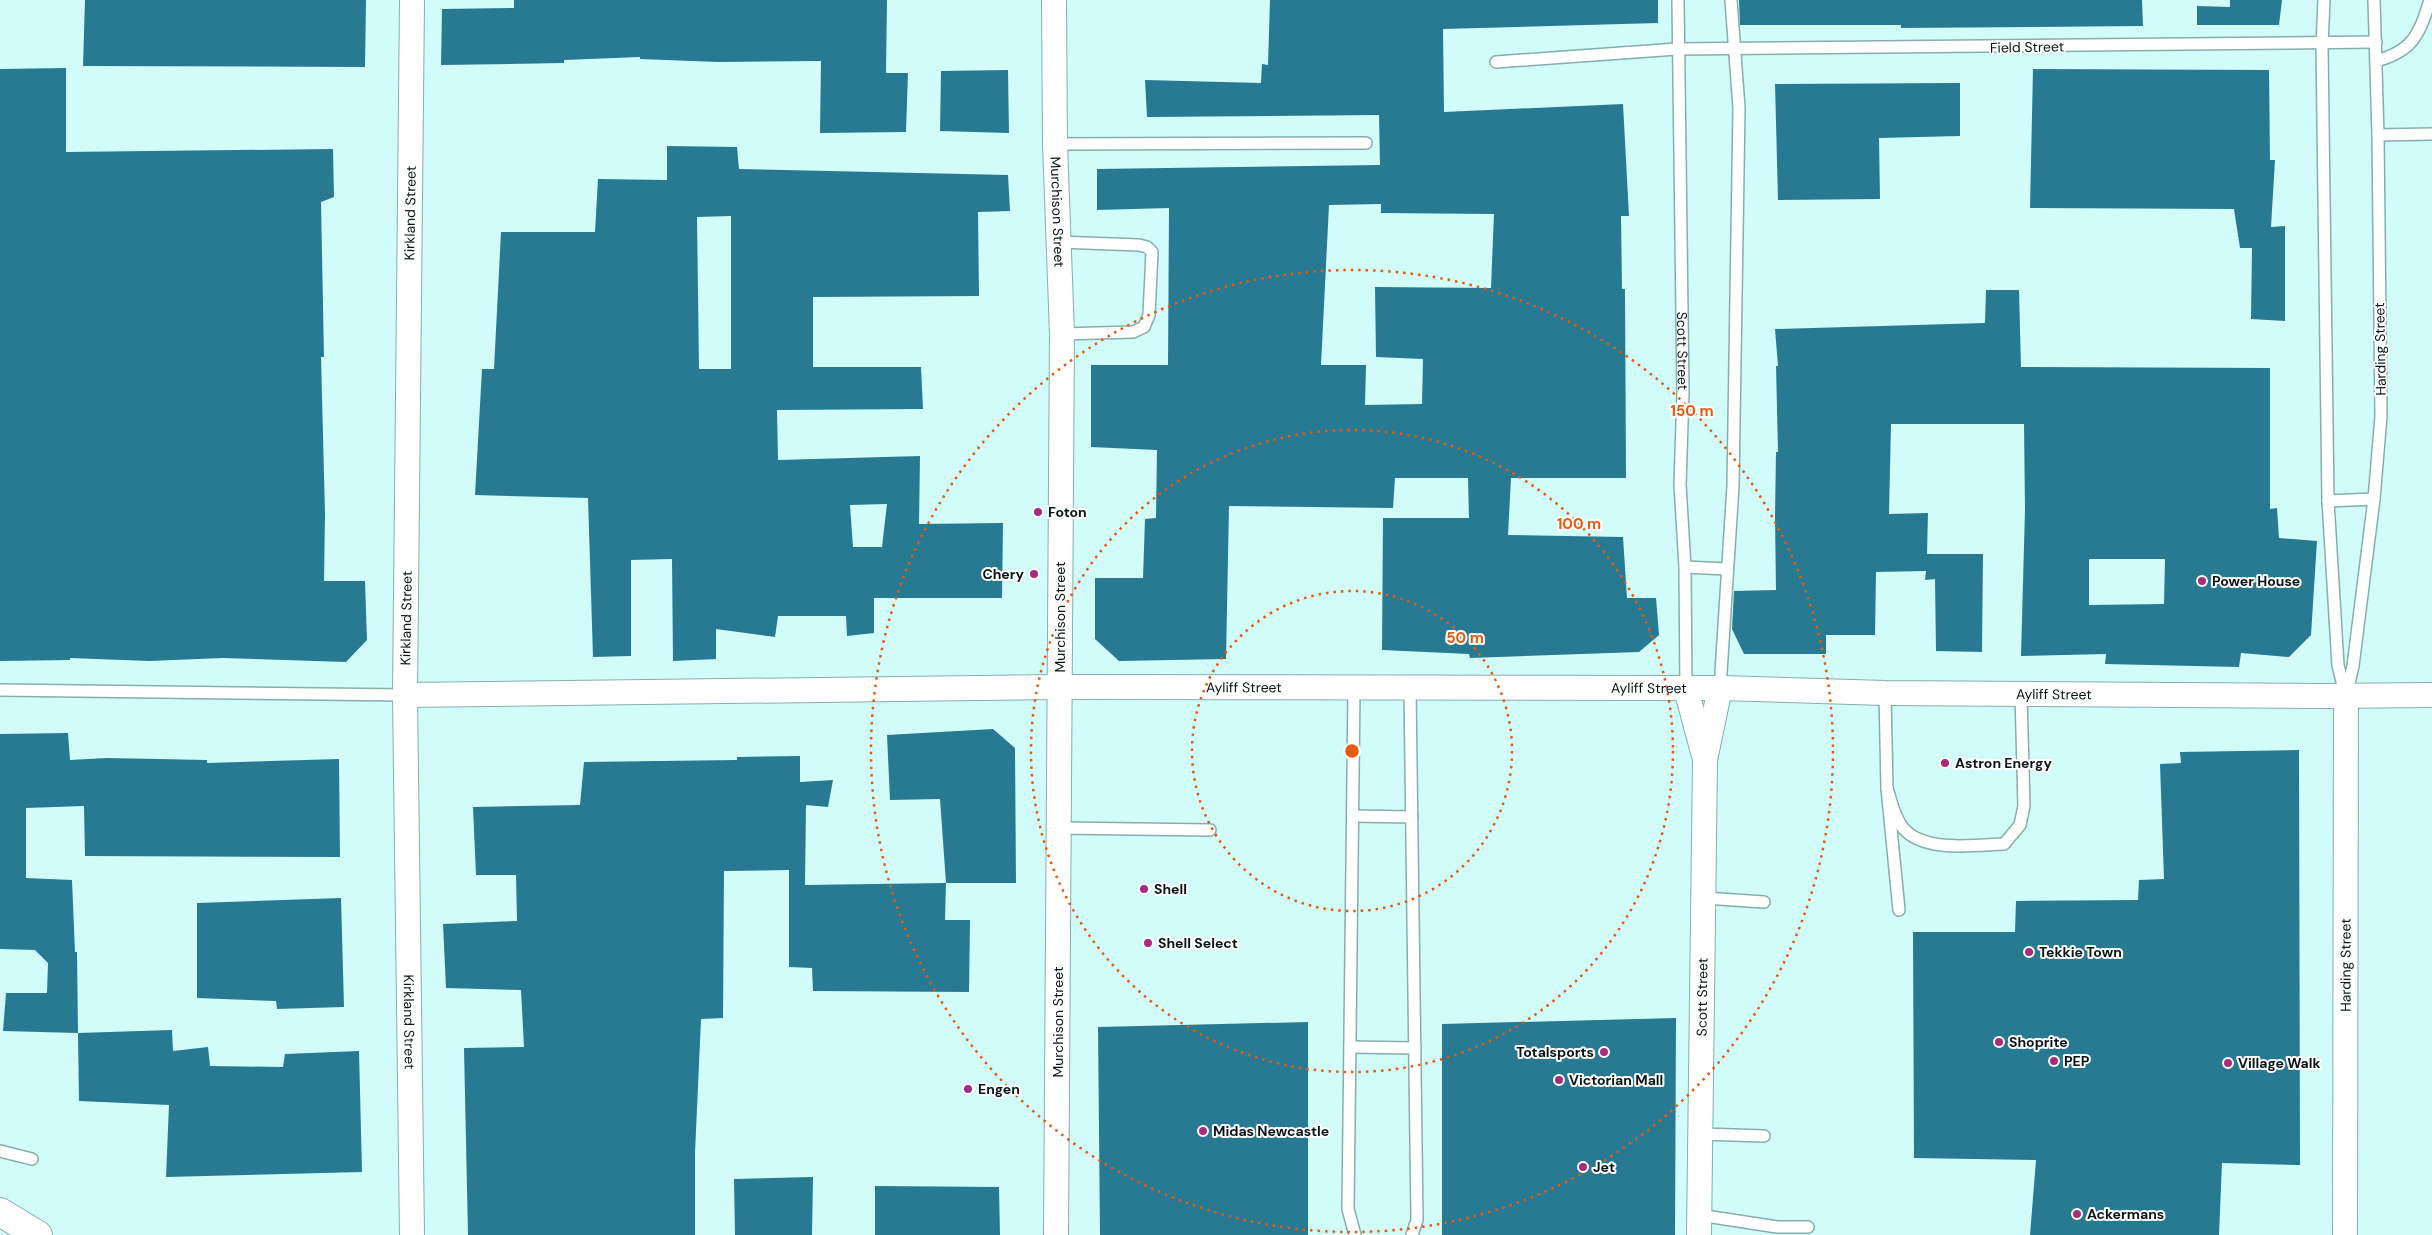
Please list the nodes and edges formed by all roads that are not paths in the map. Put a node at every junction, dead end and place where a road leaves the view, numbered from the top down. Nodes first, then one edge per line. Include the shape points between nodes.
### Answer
1 (412, 0) edge
2 (1054, 0) edge
3 (1678, 0) edge
4 (1731, 0) edge
5 (2324, 0) edge
6 (2374, 0) edge
7 (2430, 0) edge
8 (2376, 42) junction
9 (2322, 44) junction
10 (1677, 49) junction
11 (1734, 50) junction
12 (2376, 61) junction
13 (1496, 62) dead end
14 (2432, 134) edge
15 (2378, 135) junction
16 (1366, 143) dead end
17 (1055, 144) junction
18 (1058, 242) junction
19 (1062, 334) junction
20 (2374, 499) junction
21 (2328, 501) junction
22 (1685, 567) junction
23 (1726, 569) junction
24 (1060, 687) junction
25 (1720, 688) junction
26 (1354, 689) junction
27 (1410, 689) junction
28 (0, 690) edge
29 (1686, 690) junction
30 (1885, 693) junction
31 (2021, 694) junction
32 (405, 695) junction
33 (2432, 695) edge
34 (2346, 696) junction
35 (1705, 760) junction
36 (1887, 788) junction
37 (1353, 816) junction
38 (1412, 817) junction
39 (1059, 828) junction
40 (1210, 830) dead end
41 (1704, 898) junction
42 (1764, 902) dead end
43 (1899, 910) dead end
44 (1350, 1047) junction
45 (1415, 1048) junction
46 (1701, 1134) junction
47 (1764, 1136) dead end
48 (0, 1151) edge
49 (32, 1159) dead end
50 (0, 1212) edge
51 (1699, 1225) edge
52 (1808, 1227) dead end
53 (38, 1235) edge
54 (412, 1235) edge
55 (1056, 1235) edge
56 (1355, 1235) edge
57 (1412, 1235) edge
58 (2345, 1235) edge

1 - 32 street, Kirkland Street
2 - 17 street, Murchison Street
3 - 10 lane, Scott Street
4 - 11 lane, Scott Street
5 - 9 lane, Harding Street
6 - 8 lane, Harding Street
7 - 12 lane via 2412,42 2398,56
8 - 9 lane, Field Street
8 - 12 lane, Harding Street
9 - 11 lane, Field Street
9 - 21 lane, Harding Street
10 - 11 lane, Field Street
10 - 13 lane, Field Street
10 - 22 lane, Scott Street via 1683,392 1680,485
11 - 23 lane, Scott Street via 1739,108 1733,486
12 - 15 lane, Harding Street
14 - 15 lane
15 - 20 lane, Harding Street via 2381,416
16 - 17 lane
17 - 18 street, Murchison Street
18 - 19 street, Murchison Street
18 - 19 lane via 1139,245 1152,252 1149,315 1144,327 1133,332
19 - 24 street, Murchison Street
20 - 21 lane
20 - 34 lane, Harding Street via 2353,666
21 - 34 lane, Harding Street via 2338,665
22 - 23 lane
22 - 29 lane, Scott Street
23 - 25 lane, Scott Street
24 - 26 street, Ayliff Street
24 - 32 street, Ayliff Street
24 - 39 street, Murchison Street
25 - 29 street, Ayliff Street
25 - 30 street, Ayliff Street
25 - 35 street, Scott Street
26 - 27 street, Ayliff Street
26 - 37 lane
27 - 29 street, Ayliff Street
27 - 38 lane
28 - 32 lane
29 - 35 street, Scott Street
30 - 31 street, Ayliff Street
30 - 36 lane
31 - 34 street, Ayliff Street
31 - 36 lane via 2024,806 2020,825 2010,840 2004,844 1938,845 1911,834 1899,820
32 - 54 street, Kirkland Street
33 - 34 street, Ayliff Street
34 - 58 street, Harding Street
35 - 41 street, Scott Street
36 - 43 lane
37 - 38 lane
37 - 44 lane
38 - 45 lane
39 - 40 lane
39 - 55 street, Murchison Street
41 - 42 lane
41 - 46 street, Scott Street
44 - 45 lane
44 - 56 lane via 1348,1209
45 - 57 lane via 1417,1220
46 - 47 lane
46 - 51 street, Scott Street
48 - 49 lane
50 - 53 street
51 - 52 lane

